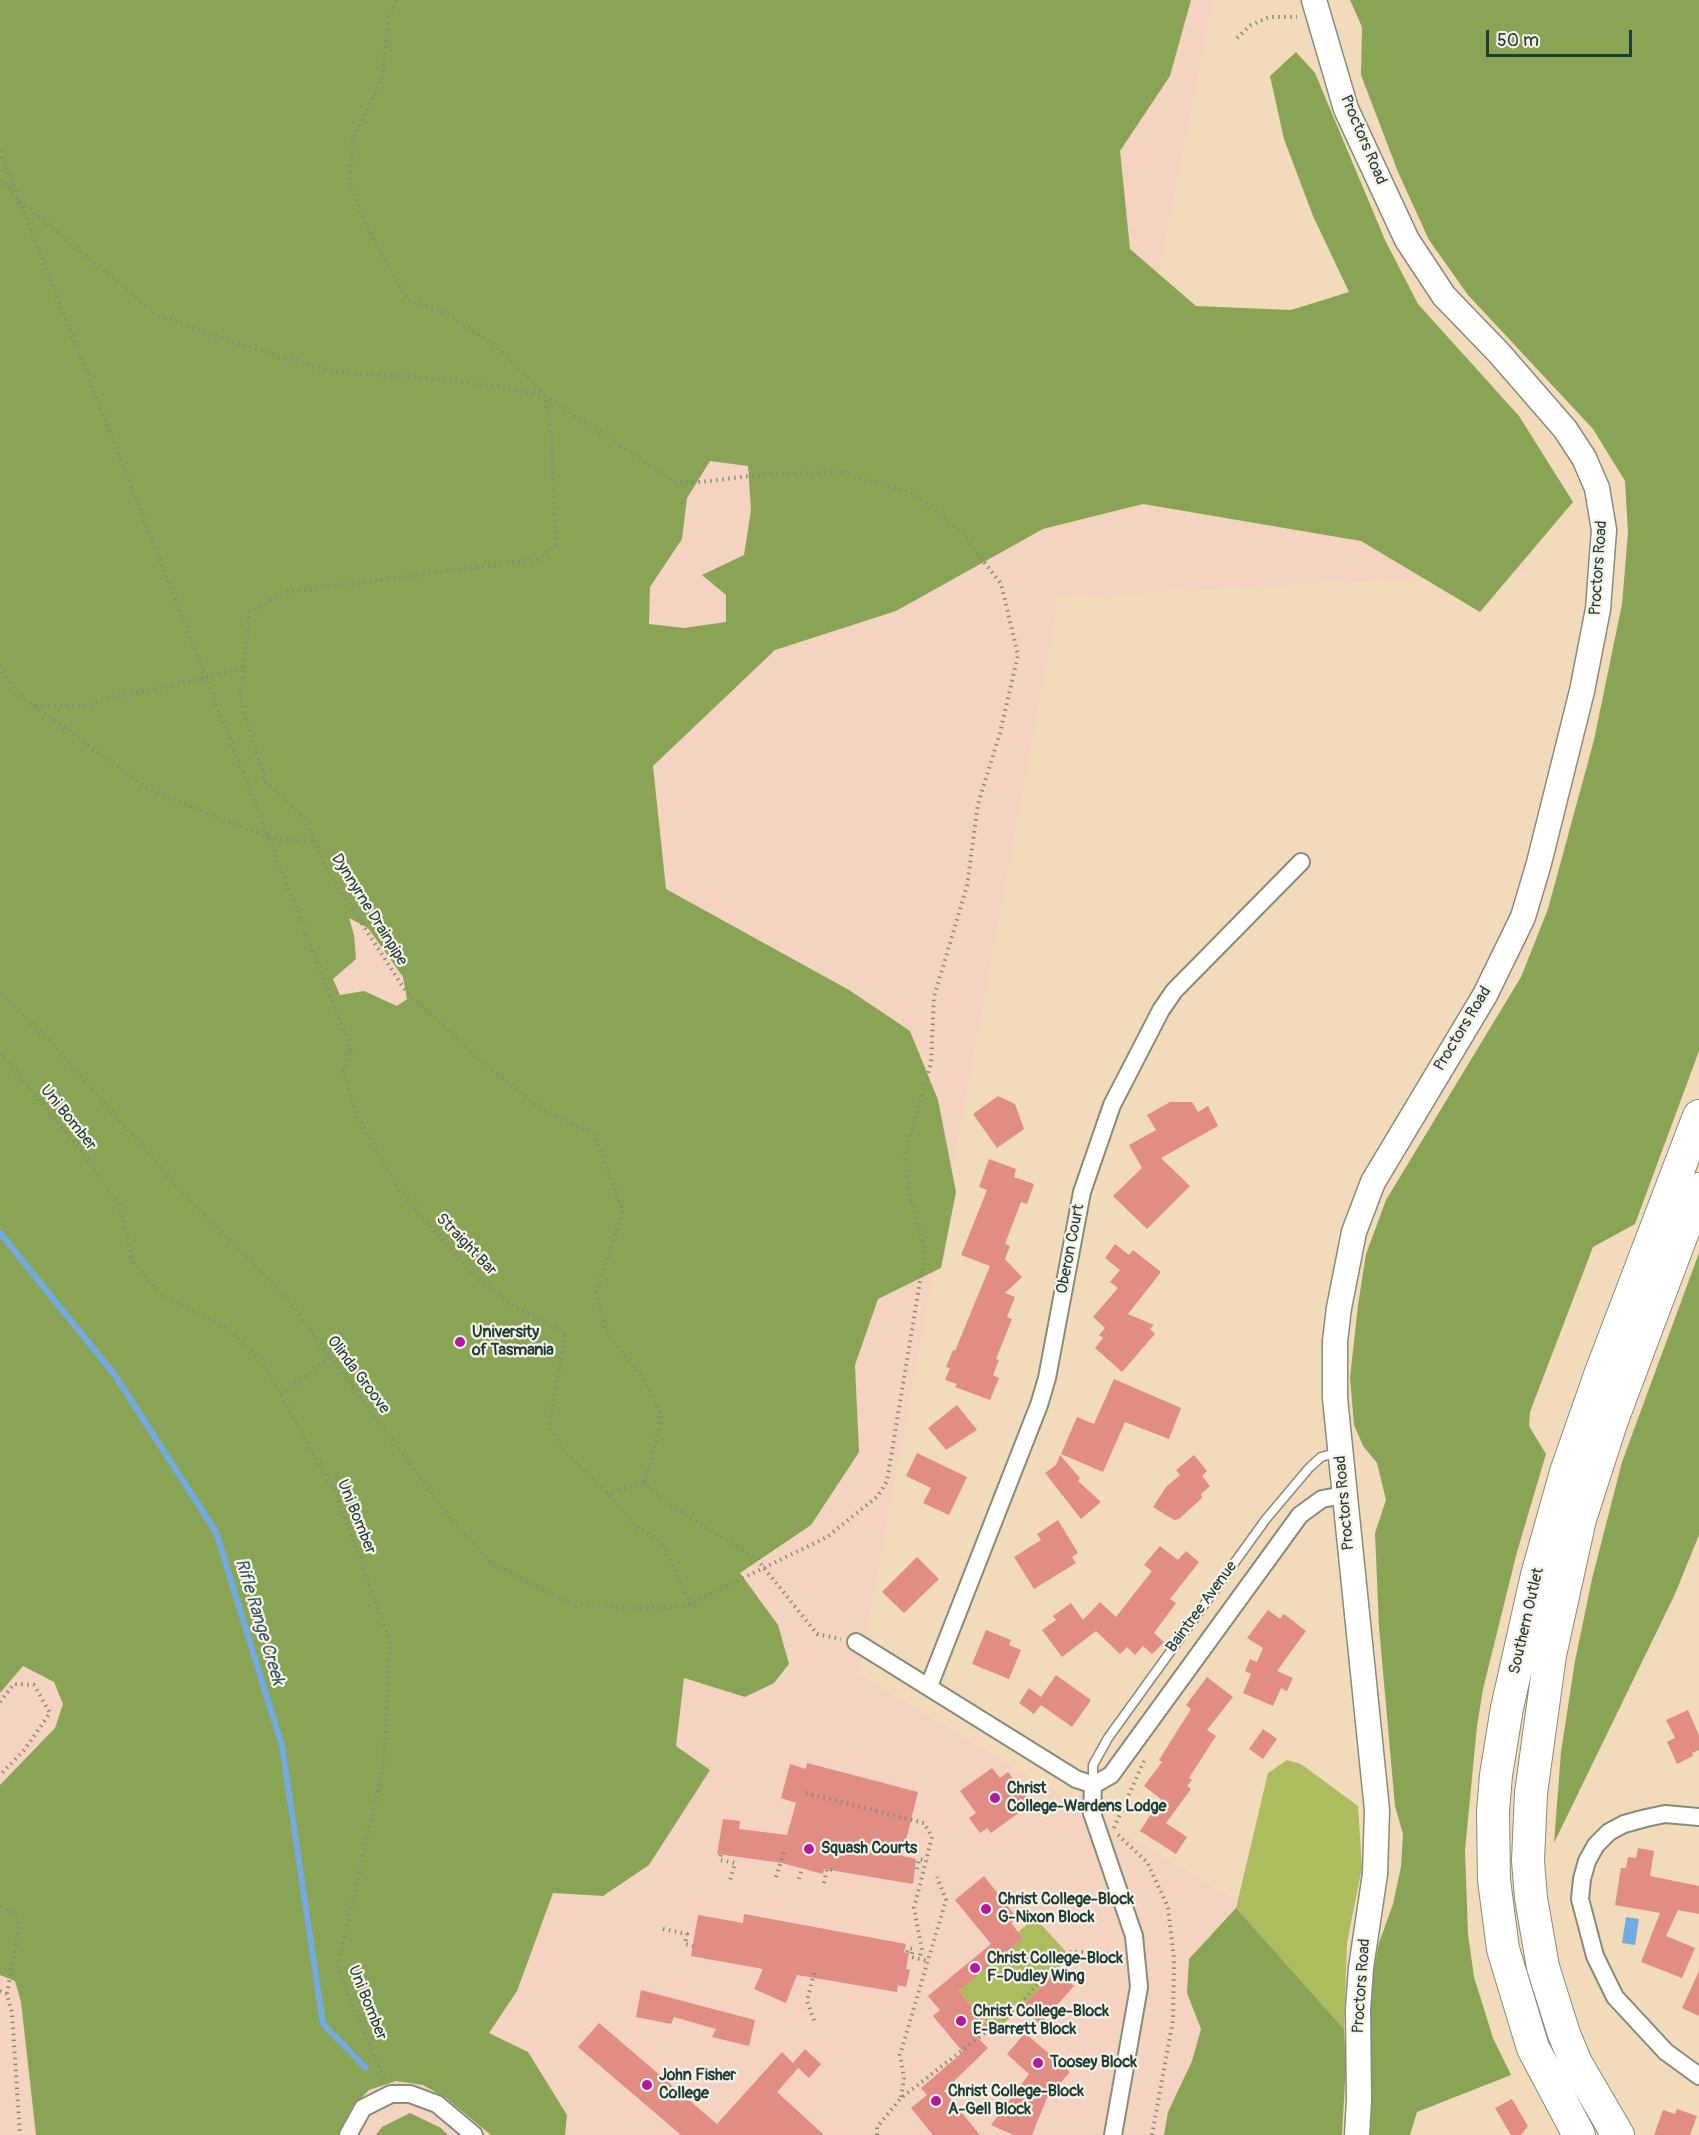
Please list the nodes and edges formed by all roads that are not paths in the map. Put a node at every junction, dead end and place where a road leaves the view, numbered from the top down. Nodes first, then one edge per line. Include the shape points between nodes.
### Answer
1 (1316, 9) edge
2 (1301, 862) dead end
3 (1699, 1116) edge
4 (1699, 1189) edge
5 (1340, 1452) junction
6 (1344, 1495) junction
7 (856, 1642) road end
8 (929, 1686) junction
9 (1093, 1784) junction
10 (1699, 1817) edge
11 (1699, 2076) edge
12 (348, 2135) edge
13 (474, 2135) edge
14 (1113, 2135) edge
15 (1357, 2135) edge
16 (1580, 2135) edge
17 (1618, 2135) edge

1 - 5 street, Proctors Road via 1346,109 1407,240 1444,296 1565,429 1597,488 1604,530 1598,609 1582,691 1523,916 1485,995 1373,1182 1353,1232 1335,1341
2 - 8 street, Oberon Court via 1174,991 1112,1105 1082,1192 1040,1405
3 - 16 highway, Southern Outlet via 1558,1495 1524,1630 1496,1775 1494,1880 1503,1949 1533,2048
4 - 17 highway, Southern Outlet via 1620,1398 1580,1519 1550,1654 1531,1793 1530,1888 1543,1966 1576,2063
5 - 6 street, Proctors Road
5 - 9 lane, Baintree Avenue via 1321,1457 1266,1519 1107,1738 1094,1765
6 - 9 street, Baintree Avenue via 1322,1499 1300,1515 1111,1775
6 - 15 street, Proctors Road via 1377,1810 1375,1874 1360,1968
7 - 8 street
8 - 9 street via 1076,1779
9 - 14 street via 1092,1813 1134,1936 1139,1987
10 - 11 street via 1665,1814 1624,1824 1609,1832 1587,1861 1580,1899 1604,1977 1624,2010 1666,2052
12 - 13 street via 363,2108 391,2094 410,2094 437,2104

